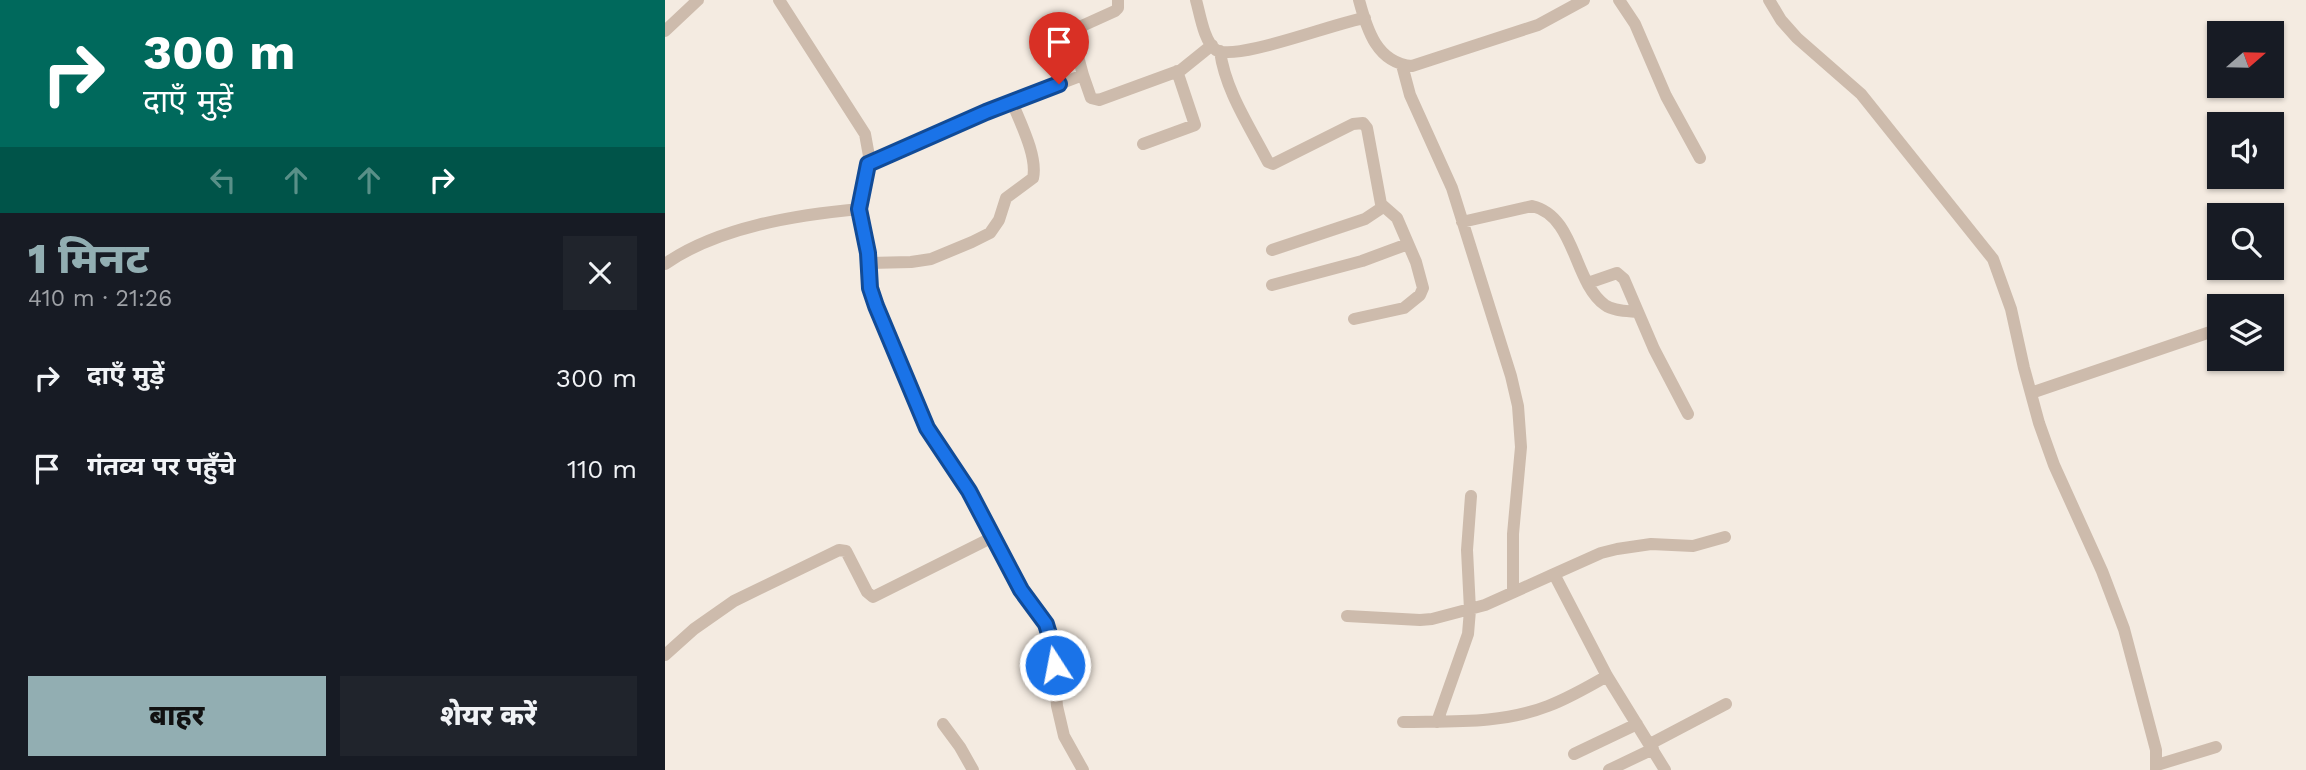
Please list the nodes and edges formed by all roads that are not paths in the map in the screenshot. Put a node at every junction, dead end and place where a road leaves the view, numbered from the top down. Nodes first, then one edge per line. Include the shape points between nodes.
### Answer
1 (698, 0) edge
2 (779, 0) edge
3 (1118, 0) edge
4 (1196, 0) edge
5 (1359, 0) edge
6 (1584, 0) edge
7 (1619, 0) edge
8 (1769, 0) edge
9 (1355, 20) junction
10 (665, 31) edge
11 (1216, 48) junction
12 (1402, 65) junction
13 (1177, 71) junction
14 (1083, 75) junction
15 (1012, 102) junction
16 (1143, 144) dead end
17 (1700, 158) dead end
18 (868, 164) junction
19 (1383, 207) junction
20 (859, 209) junction
21 (1462, 222) junction
22 (1408, 244) junction
23 (1272, 250) dead end
24 (869, 263) junction
25 (665, 264) edge
26 (1588, 283) junction
27 (1272, 285) dead end
28 (1637, 312) junction
29 (1354, 319) dead end
30 (2207, 333) edge
31 (2031, 393) junction
32 (1688, 414) dead end
33 (1471, 496) dead end
34 (993, 537) junction
35 (1725, 537) dead end
36 (1553, 574) junction
37 (1513, 592) junction
38 (1470, 610) junction
39 (1347, 616) dead end
40 (665, 655) edge
41 (1607, 676) junction
42 (1726, 704) dead end
43 (1403, 722) dead end
44 (1437, 722) junction
45 (943, 724) dead end
46 (1637, 724) junction
47 (1651, 747) junction
48 (2216, 747) dead end
49 (1574, 754) dead end
50 (2157, 768) edge
51 (973, 770) edge
52 (1083, 770) edge
53 (1609, 770) edge
54 (1665, 770) edge

1 - 10 street
2 - 18 street via 865,134
3 - 14 street via 1115,11 1073,30
4 - 11 street via 1208,40
5 - 9 street
6 - 12 street via 1547,21 1489,43
7 - 17 street
8 - 31 street via 1797,38 1861,94 1993,259 2011,309
9 - 11 street via 1246,51 1225,53
9 - 12 street via 1389,59
11 - 13 street
11 - 19 street via 1239,107 1268,162 1273,164 1363,123
12 - 21 street
13 - 14 street via 1094,100
13 - 16 street via 1195,125
14 - 15 street
15 - 18 street
15 - 24 street via 1035,174 1006,198 990,233 931,258
18 - 20 street
19 - 22 street via 1397,218
19 - 23 street via 1364,219
20 - 24 street
20 - 25 street via 744,229
21 - 26 street via 1532,206 1542,208 1571,244
21 - 37 street via 1511,376 1521,429
22 - 27 street
22 - 29 street via 1422,279 1420,296 1405,308
24 - 34 street via 876,306 927,428
26 - 28 street via 1606,306
26 - 28 street via 1621,275
28 - 32 street
30 - 31 street
31 - 50 street via 2054,465 2125,629
33 - 38 street via 1467,550
34 - 40 street via 873,597 846,551 839,550 734,601
34 - 52 street via 1021,590 1046,624 1059,716
35 - 36 street via 1693,546 1625,547
36 - 37 street
36 - 41 street
37 - 38 street
38 - 39 street via 1426,620
38 - 44 street via 1468,634
41 - 44 street via 1547,707 1517,716
41 - 46 street
42 - 47 street
43 - 44 street
45 - 51 street
46 - 47 street
46 - 49 street
47 - 53 street
47 - 54 street
48 - 50 street

